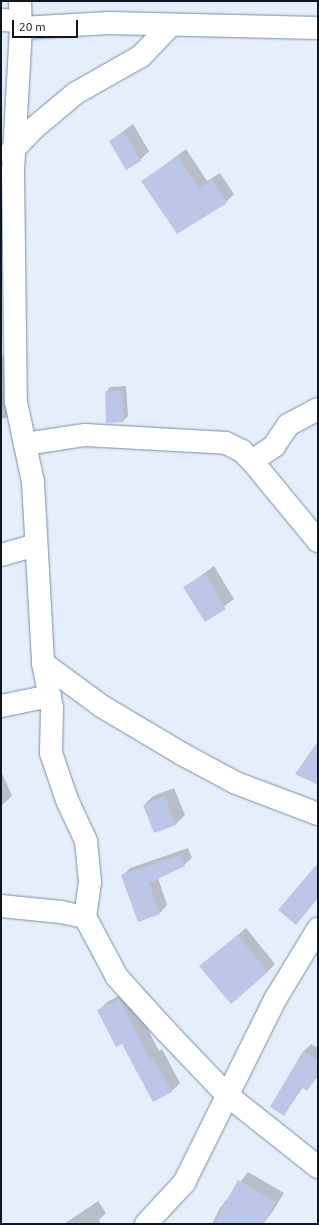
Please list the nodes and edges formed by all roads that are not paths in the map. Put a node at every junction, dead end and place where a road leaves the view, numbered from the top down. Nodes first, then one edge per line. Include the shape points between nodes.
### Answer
1 (16, 18) edge
2 (170, 26) junction
3 (318, 28) edge
4 (8, 155) edge
5 (8, 344) edge
6 (318, 409) edge
7 (25, 444) junction
8 (252, 461) junction
9 (318, 541) edge
10 (36, 545) junction
11 (1, 555) edge
12 (43, 663) junction
13 (50, 696) junction
14 (1, 706) edge
15 (318, 814) edge
16 (1, 906) edge
17 (85, 917) junction
18 (318, 929) edge
19 (227, 1095) junction
20 (318, 1167) edge
21 (146, 1224) edge

1 - 2 street
1 - 4 street
2 - 3 street
2 - 4 street via 141,56 81,89
4 - 5 street
5 - 7 street via 18,419
6 - 8 street via 288,425 274,446
7 - 8 street via 85,435 218,442 233,446
7 - 10 street via 33,482
8 - 9 street
10 - 11 street
10 - 12 street
12 - 13 street
12 - 15 street via 103,707 157,740 236,783
13 - 14 street
13 - 17 street via 51,753 67,800 86,841 90,882
16 - 17 street
17 - 19 street via 117,977
18 - 19 street via 276,998
19 - 20 street
19 - 21 street via 204,1148 184,1183

